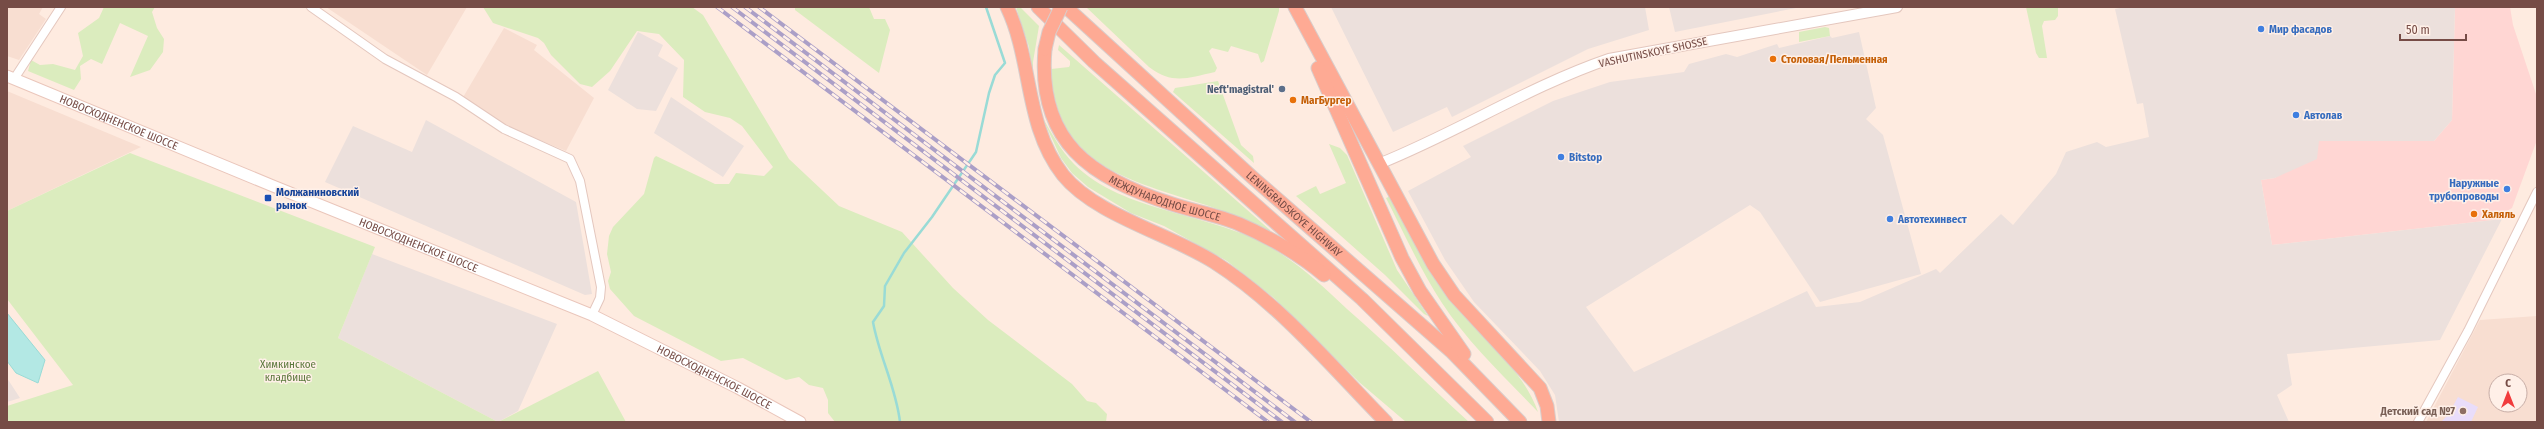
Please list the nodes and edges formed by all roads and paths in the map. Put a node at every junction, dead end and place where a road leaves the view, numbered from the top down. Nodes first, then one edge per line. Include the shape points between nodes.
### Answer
1 (61, 7) edge
2 (311, 7) edge
3 (1007, 7) edge
4 (1038, 7) edge
5 (1061, 7) edge
6 (1066, 7) edge
7 (1294, 7) edge
8 (1897, 7) edge
9 (10, 77) edge
10 (1381, 163) junction
11 (2537, 192) edge
12 (592, 315) junction
13 (1387, 326) junction
14 (1484, 383) junction
15 (800, 422) edge
16 (1386, 422) edge
17 (1487, 422) edge
18 (1520, 422) edge
19 (1549, 422) edge
20 (2418, 422) edge

1 - 9 street
2 - 12 street via 385,58 456,97 504,129 570,159 580,181 601,287 600,298
3 - 16 highway via 1021,50 1038,130 1049,154 1064,176 1097,202 1213,261 1247,285
4 - 13 highway, LENINGRADSKOYE HIGHWAY via 1094,62 1362,299
5 - 13 highway, МЕЖДУНАРОДНОЕ ШОССЕ, bridge via 1049,32 1043,78 1053,119 1065,139 1094,170 1126,188 1238,223 1285,247 1321,272
6 - 14 highway, LENINGRADSKOYE HIGHWAY via 1240,167 1375,282
7 - 10 highway
7 - 14 highway via 1402,258 1420,291
8 - 10 street, VASHUTINSKOYE SHOSSE via 1609,59 1572,73 1445,136
9 - 12 main road, НОВОСХОДНЕНСКОЕ ШОССЕ
10 - 19 highway via 1433,264 1454,296 1540,388 1547,406
11 - 20 street via 2468,330
12 - 15 main road, НОВОСХОДНЕНСКОЕ ШОССЕ
13 - 17 highway, LENINGRADSKOYE HIGHWAY
14 - 18 highway, LENINGRADSKOYE HIGHWAY

